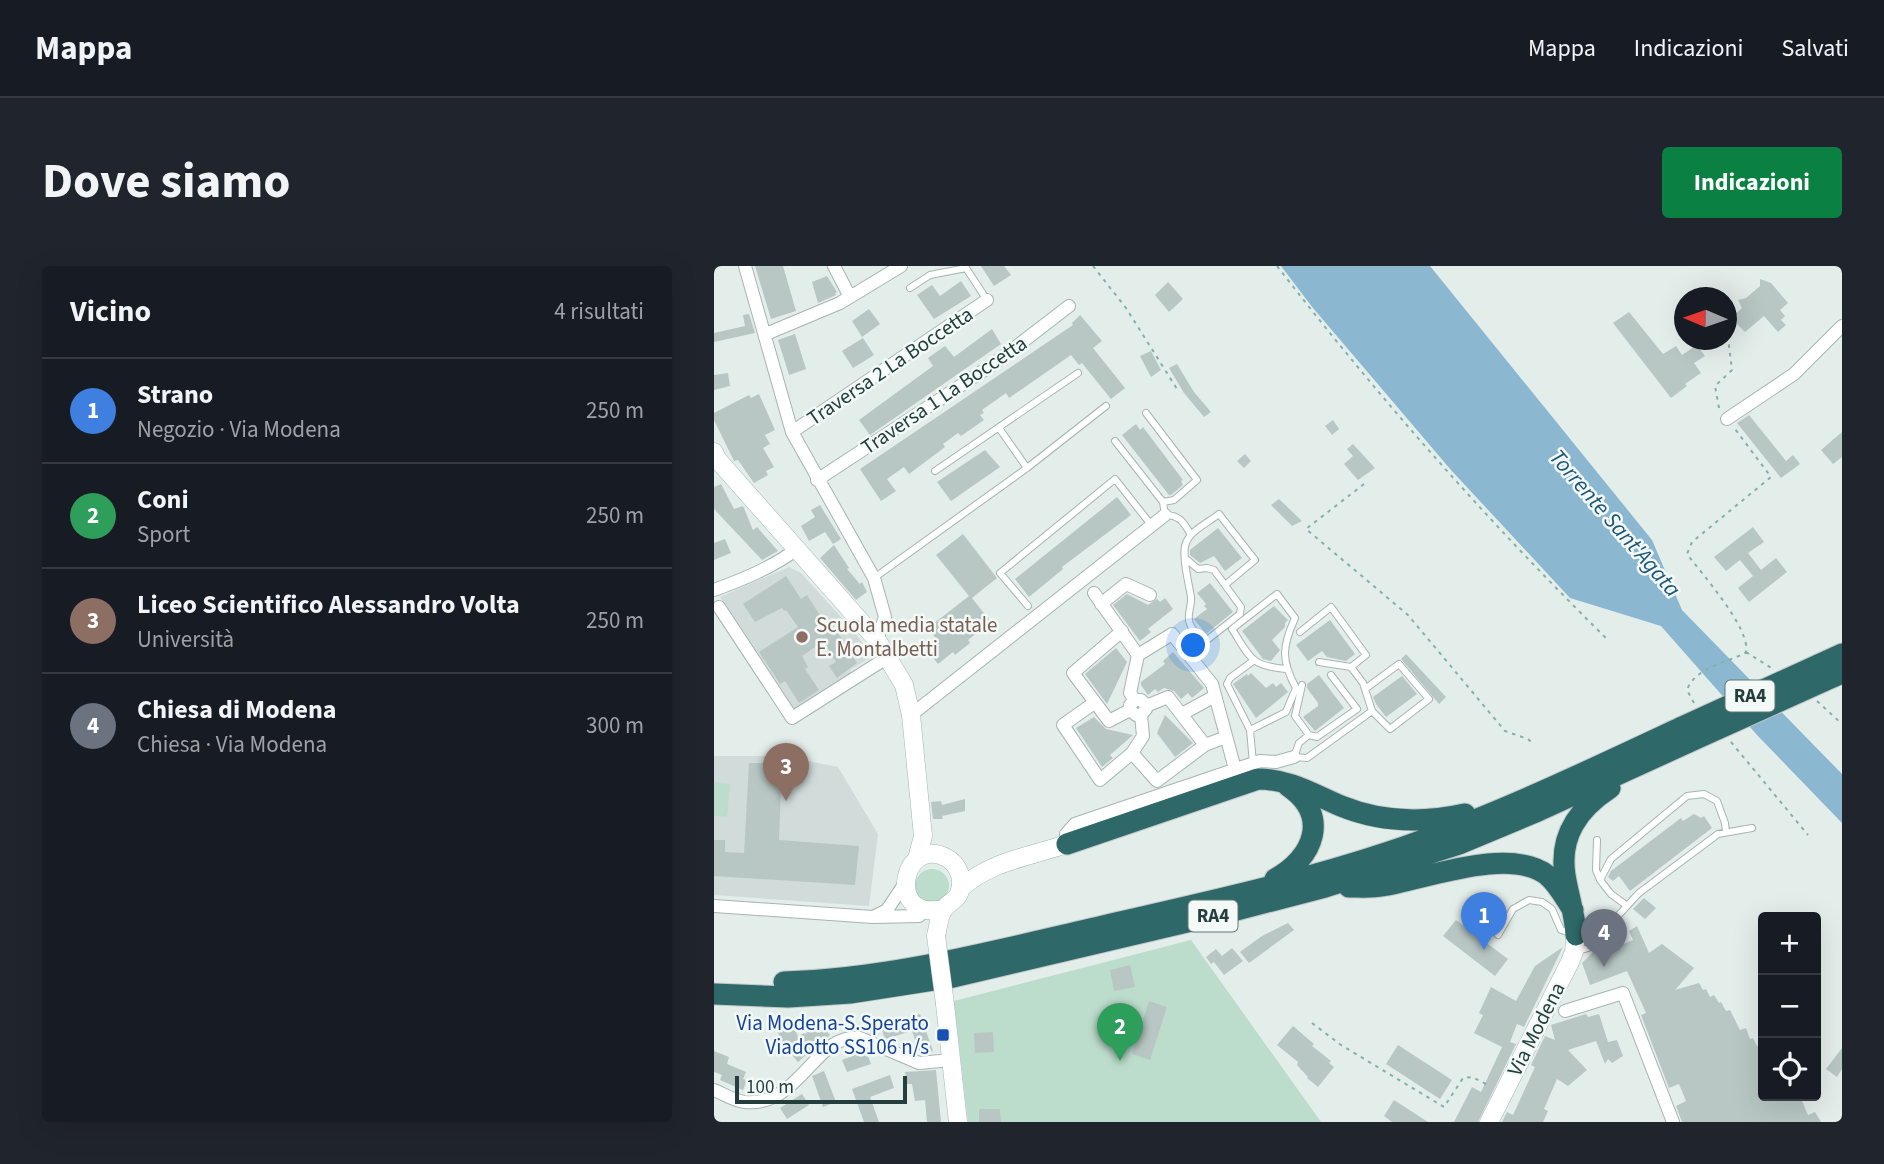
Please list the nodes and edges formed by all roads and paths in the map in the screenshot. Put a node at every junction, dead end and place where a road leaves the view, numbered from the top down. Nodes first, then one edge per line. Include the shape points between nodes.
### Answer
1 (745, 266) edge
2 (834, 266) edge
3 (901, 266) edge
4 (1093, 266) edge
5 (1277, 266) edge
6 (910, 288) dead end
7 (850, 297) junction
8 (987, 300) joint
9 (1069, 306) dead end
10 (1842, 326) edge
11 (766, 334) junction
12 (1078, 373) dead end
13 (1177, 389) dead end
14 (1106, 406) dead end
15 (1146, 413) dead end
16 (1727, 419) dead end
17 (999, 428) junction
18 (792, 432) junction
19 (1115, 441) dead end
20 (714, 452) edge
21 (1027, 468) junction
22 (935, 471) dead end
23 (1771, 477) dead end
24 (817, 480) junction
25 (1364, 484) dead end
26 (1164, 509) junction
27 (1152, 526) junction
28 (1191, 535) junction
29 (797, 550) junction
30 (1185, 558) junction
31 (874, 578) junction
32 (1225, 585) junction
33 (714, 590) edge
34 (1150, 595) dead end
35 (1028, 606) dead end
36 (719, 607) dead end
37 (1122, 631) junction
38 (1300, 632) dead end
39 (877, 640) junction
40 (1608, 640) dead end
41 (1842, 654) edge
42 (1138, 655) junction
43 (888, 657) junction
44 (1253, 661) junction
45 (1319, 662) dead end
46 (1351, 667) junction
47 (1286, 668) junction
48 (1828, 673) edge
49 (1331, 675) dead end
50 (1302, 685) dead end
51 (1365, 689) junction
52 (1215, 696) junction
53 (1094, 703) junction
54 (1138, 708) junction
55 (1699, 709) dead end
56 (1373, 711) junction
57 (1182, 714) junction
58 (911, 715) junction
59 (1250, 730) junction
60 (1309, 735) junction
61 (1686, 735) junction
62 (1724, 735) dead end
63 (1226, 737) junction
64 (1205, 745) junction
65 (1534, 746) dead end
66 (1132, 753) junction
67 (1294, 757) junction
68 (1253, 763) junction
69 (1235, 769) junction
70 (1622, 773) junction
71 (1278, 779) junction
72 (1488, 815) junction
73 (1752, 828) dead end
74 (1726, 832) junction
75 (1808, 835) dead end
76 (923, 836) junction
77 (1597, 840) dead end
78 (1067, 844) junction
79 (938, 855) junction
80 (917, 859) junction
81 (955, 865) junction
82 (988, 869) junction
83 (1600, 880) junction
84 (905, 883) junction
85 (1325, 887) junction
86 (960, 889) junction
87 (1255, 890) junction
88 (1626, 905) junction
89 (714, 906) edge
90 (934, 910) junction
91 (1573, 910) junction
92 (873, 917) junction
93 (1498, 935) dead end
94 (1575, 944) junction
95 (714, 980) edge
96 (714, 994) edge
97 (1565, 1011) dead end
98 (1312, 1023) dead end
99 (951, 1060) junction
100 (714, 1090) edge
101 (1503, 1093) junction
102 (958, 1122) edge
103 (1489, 1122) edge
104 (1673, 1122) edge

1 - 11 street
2 - 7 street
3 - 7 street
4 - 13 path via 1126,308
5 - 40 path via 1403,423
6 - 8 lane via 930,275 966,268
7 - 11 street
8 - 18 street, Traversa 2 La Boccetta
9 - 24 street, Traversa 1 La Boccetta via 995,363
10 - 16 street via 1794,374
11 - 18 street
12 - 17 lane
14 - 21 lane
15 - 26 lane via 1197,480
17 - 21 lane
17 - 22 lane
18 - 24 street
19 - 26 lane
20 - 29 main road
21 - 31 lane
23 - 55 path via 1692,542 1687,554 1737,621 1748,645 1743,654 1690,682 1687,690
24 - 31 street
25 - 65 path via 1306,529 1408,615 1505,731
26 - 27 street
26 - 28 lane via 1183,522
27 - 35 lane via 1115,479 1000,573
27 - 58 street
28 - 30 lane
28 - 32 lane via 1219,514 1255,560
29 - 33 street
29 - 39 main road
30 - 32 lane via 1198,569 1214,570
30 - 32 lane via 1192,605 1188,620 1204,640 1240,614 1241,607
31 - 39 street via 885,617
34 - 37 street via 1126,584 1098,598
36 - 43 street via 792,718
37 - 42 street
37 - 53 street via 1073,673
38 - 46 lane via 1331,607 1366,655
39 - 43 main road
41 - 48 highway, RA4
42 - 52 street via 1172,634 1212,684
42 - 54 street via 1130,693
43 - 58 main road via 904,685
44 - 47 lane
44 - 47 lane via 1232,629 1277,594 1296,618 1286,639
44 - 59 lane via 1227,684
45 - 46 lane
46 - 51 lane
47 - 59 lane via 1296,688 1286,712
48 - 61 highway, RA4, bridge
49 - 60 lane via 1357,709 1317,737
50 - 60 lane via 1295,716
51 - 56 lane
51 - 56 lane via 1399,664 1429,699 1390,729
52 - 57 street
52 - 63 street
53 - 54 street via 1110,721
53 - 66 street via 1063,725 1100,780
54 - 57 street via 1168,697
54 - 66 street via 1143,736
56 - 67 lane via 1307,758
57 - 64 street
58 - 76 main road
59 - 68 lane
60 - 67 lane via 1299,743
61 - 70 highway, RA4
61 - 72 highway, RA4
62 - 75 path
63 - 64 street
63 - 69 street
64 - 66 street via 1157,781
67 - 68 street
68 - 69 street
69 - 78 street via 1075,824 1066,834
70 - 85 highway, RA4 via 1459,844
70 - 91 highway via 1583,809 1568,838 1565,875
71 - 72 highway via 1373,817 1408,820 1472,812
71 - 78 highway via 1240,784
71 - 87 highway via 1307,806 1312,836 1307,853 1291,870
72 - 87 highway, RA4 via 1390,851
73 - 74 lane
74 - 83 lane via 1717,801 1704,794 1687,796 1611,859
74 - 88 lane
76 - 79 main road
76 - 80 main road
77 - 83 lane
78 - 82 main road
79 - 80 main road
79 - 81 main road
80 - 84 main road
81 - 82 main road
81 - 86 main road
82 - 86 main road
83 - 88 lane
84 - 90 main road via 911,900
84 - 92 street via 887,910
85 - 91 highway via 1378,887 1509,862 1546,875
85 - 96 highway, RA4 via 953,977 850,993 788,997
86 - 90 main road via 951,905
87 - 95 highway, RA4 via 956,960 853,978
88 - 94 lane via 1588,948
89 - 92 street
90 - 92 street via 919,916
90 - 99 main road, bridge
91 - 94 highway
93 - 94 lane via 1513,909 1530,900 1552,909 1561,930
94 - 101 main road, Via Modena
97 - 104 street via 1623,993
98 - 101 path via 1444,1107 1463,1077
99 - 100 street via 919,1063 849,1037 830,1046 787,1091 747,1102
99 - 102 main road
101 - 103 main road, Via Modena

